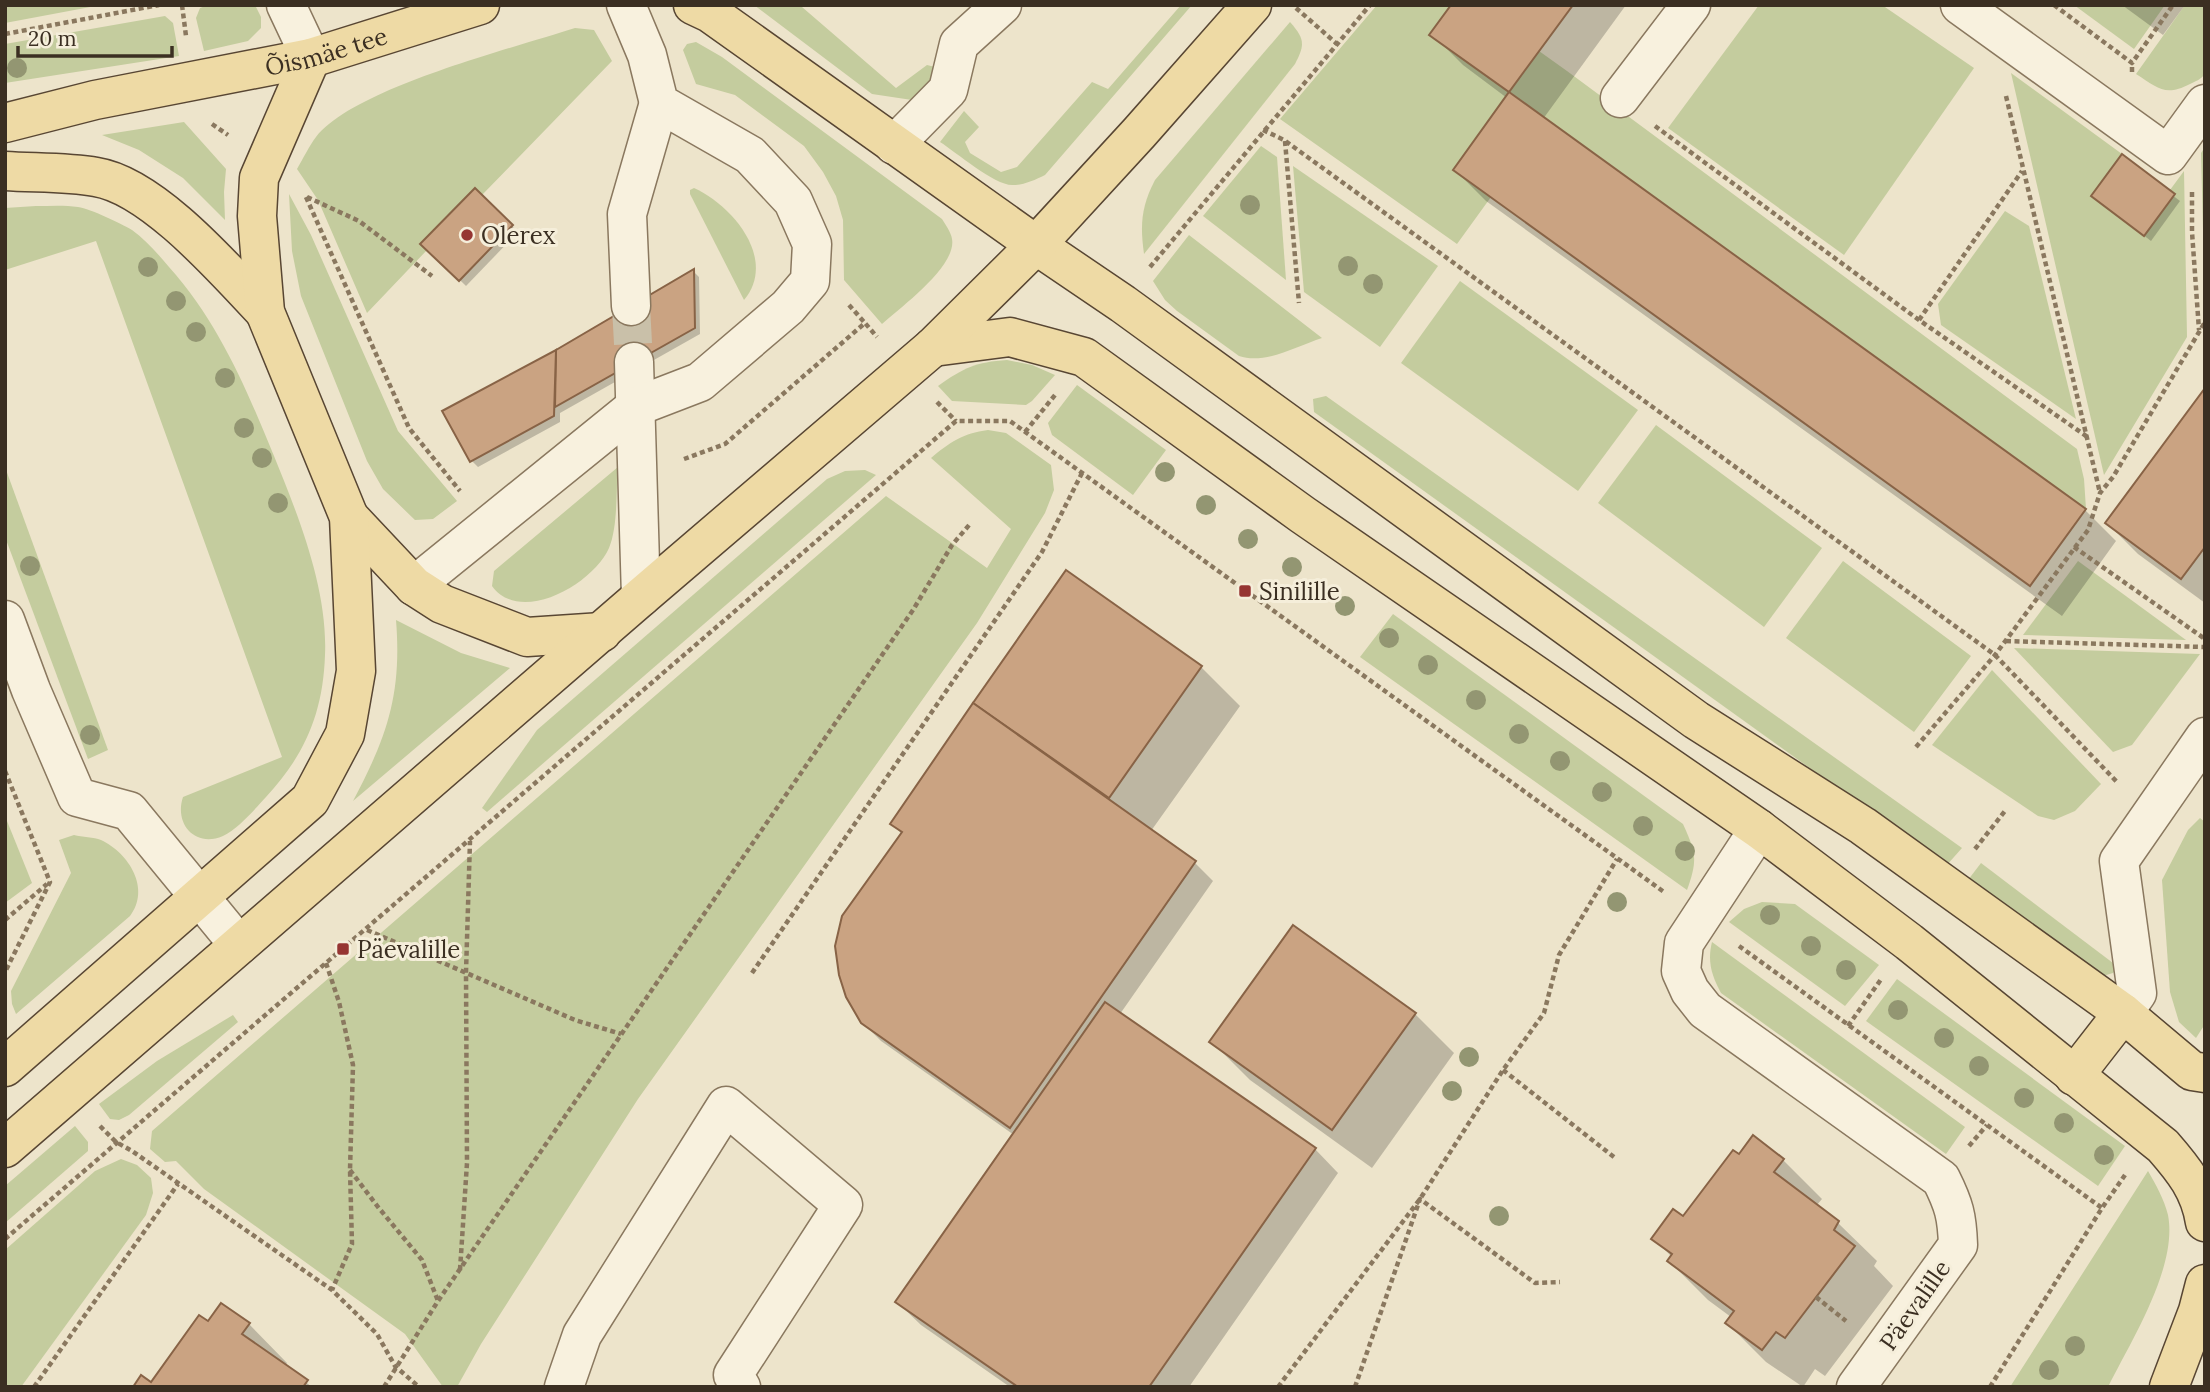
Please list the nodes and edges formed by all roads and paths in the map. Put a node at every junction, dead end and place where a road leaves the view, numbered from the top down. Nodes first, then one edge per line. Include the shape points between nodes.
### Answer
1 (159, 5) edge
2 (182, 5) edge
3 (286, 5) edge
4 (480, 5) edge
5 (626, 5) edge
6 (693, 5) edge
7 (1002, 5) edge
8 (1252, 5) edge
9 (1293, 5) edge
10 (1370, 5) edge
11 (1691, 5) edge
12 (1961, 5) edge
13 (2054, 5) edge
14 (2173, 5) edge
15 (1998, 32) junction
16 (5, 34) edge
17 (1337, 44) junction
18 (310, 58) junction
19 (193, 82) junction
20 (1620, 98) joint
21 (659, 103) junction
22 (2205, 104) edge
23 (5, 123) edge
24 (1263, 130) junction
25 (1284, 140) junction
26 (894, 145) junction
27 (266, 160) junction
28 (2023, 170) junction
29 (5, 171) edge
30 (306, 197) junction
31 (1035, 245) junction
32 (432, 276) dead end
33 (1299, 303) dead end
34 (1123, 304) junction
35 (631, 306) tunnel mouth
36 (265, 312) junction
37 (1919, 320) junction
38 (2205, 321) edge
39 (933, 347) junction
40 (1084, 357) junction
41 (634, 362) tunnel mouth
42 (635, 407) junction
43 (1025, 432) junction
44 (2089, 439) junction
45 (1082, 473) junction
46 (2100, 493) junction
47 (349, 517) junction
48 (970, 524) dead end
49 (488, 526) junction
50 (2074, 547) junction
51 (414, 586) junction
52 (641, 597) junction
53 (5, 620) edge
54 (603, 632) junction
55 (2205, 639) edge
56 (2005, 641) junction
57 (2205, 647) edge
58 (1995, 655) junction
59 (18, 695) edge
60 (2205, 737) edge
61 (1916, 747) dead end
62 (5, 771) edge
63 (2150, 816) junction
64 (1759, 829) junction
65 (470, 840) junction
66 (1617, 859) junction
67 (50, 882) junction
68 (200, 897) junction
69 (1700, 917) junction
70 (5, 920) edge
71 (367, 930) junction
72 (239, 945) junction
73 (327, 963) junction
74 (5, 972) edge
75 (466, 972) junction
76 (751, 974) dead end
77 (2123, 1013) junction
78 (621, 1034) junction
79 (5, 1068) edge
80 (1503, 1070) junction
81 (2205, 1073) edge
82 (2074, 1076) junction
83 (116, 1142) junction
84 (5, 1147) edge
85 (1614, 1157) dead end
86 (350, 1170) junction
87 (178, 1184) junction
88 (1420, 1199) junction
89 (2205, 1222) edge
90 (5, 1239) edge
91 (460, 1270) junction
92 (1560, 1282) dead end
93 (2205, 1284) edge
94 (332, 1290) junction
95 (1816, 1297) dead end
96 (438, 1301) junction
97 (1852, 1326) dead end
98 (2205, 1343) edge
99 (395, 1366) junction
100 (34, 1387) edge
101 (384, 1387) edge
102 (419, 1387) edge
103 (564, 1387) edge
104 (741, 1387) edge
105 (1278, 1387) edge
106 (1355, 1387) edge
107 (1856, 1387) edge
108 (1990, 1387) edge
109 (2169, 1387) edge
110 (2176, 1387) edge

1 - 16 path
2 - 19 path
3 - 18 street
4 - 18 main road, Õismäe tee
5 - 21 street via 647,55
6 - 26 main road
7 - 26 street via 959,44 948,90
8 - 31 main road
9 - 17 path
10 - 17 path
11 - 20 street
12 - 15 street
13 - 14 path via 2133,63
15 - 22 street via 2168,155
15 - 28 path
17 - 24 path
18 - 19 main road, Õismäe tee
18 - 27 main road
19 - 23 main road, Õismäe tee
19 - 27 path via 200,116
20 - 37 path
21 - 35 street via 627,214
21 - 42 street via 750,155 793,201 812,244 810,281 788,307 700,382
24 - 25 path
24 - 34 path
25 - 33 path
25 - 58 path
26 - 31 main road
27 - 30 path
27 - 36 main road via 259,178 257,216
28 - 37 path
28 - 44 path
29 - 36 main road via 98,177 139,193 203,248
30 - 32 path via 359,221
30 - 49 path via 410,428
31 - 34 main road
31 - 39 main road
34 - 77 main road via 1696,720 1863,825
36 - 47 main road
37 - 44 path
38 - 46 path
39 - 40 main road via 1010,337
39 - 52 main road
40 - 43 path
40 - 64 main road via 1303,515
41 - 42 street
42 - 49 street
42 - 52 street
43 - 45 path
43 - 65 path via 1010,421 956,421
44 - 46 path
45 - 66 path
45 - 76 path via 1042,552
46 - 50 path via 2088,530
47 - 51 main road
47 - 68 main road via 356,671 345,734 310,800
48 - 78 path via 952,544 913,610
49 - 51 street
50 - 55 path
50 - 56 path
51 - 54 main road via 442,604 527,637
52 - 54 main road
53 - 59 street
54 - 72 main road
56 - 57 path
56 - 58 path
58 - 61 path
58 - 63 path
59 - 68 street via 77,797 130,811
60 - 63 street
62 - 67 path
63 - 77 street via 2119,861 2137,993
64 - 69 street
64 - 82 main road via 1909,942
65 - 71 path
65 - 75 path
66 - 69 path
66 - 80 path via 1559,955 1545,1013
67 - 70 path
67 - 74 path
68 - 72 street
68 - 79 main road
69 - 107 street, Päevalille via 1684,943 1681,971 1705,1010 1941,1179 1956,1214 1958,1245
69 - 108 path via 2102,1208
71 - 73 path
71 - 75 path
72 - 84 main road
73 - 83 path
73 - 86 path via 353,1065
75 - 78 path via 575,1020
75 - 91 path via 467,1163
77 - 81 main road via 2192,1071
77 - 82 main road
78 - 91 path
80 - 85 path
80 - 88 path
82 - 89 main road via 2163,1146 2187,1174 2202,1202
83 - 87 path
83 - 90 path
86 - 94 path via 352,1244
86 - 96 path via 422,1260
87 - 94 path
87 - 100 path
88 - 92 path via 1535,1283
88 - 105 path
88 - 106 path
91 - 96 path
93 - 109 main road
94 - 99 path via 377,1334
95 - 97 path
96 - 99 path
98 - 110 main road
99 - 101 path
99 - 102 path
103 - 104 street via 582,1335 726,1106 843,1205 733,1375

